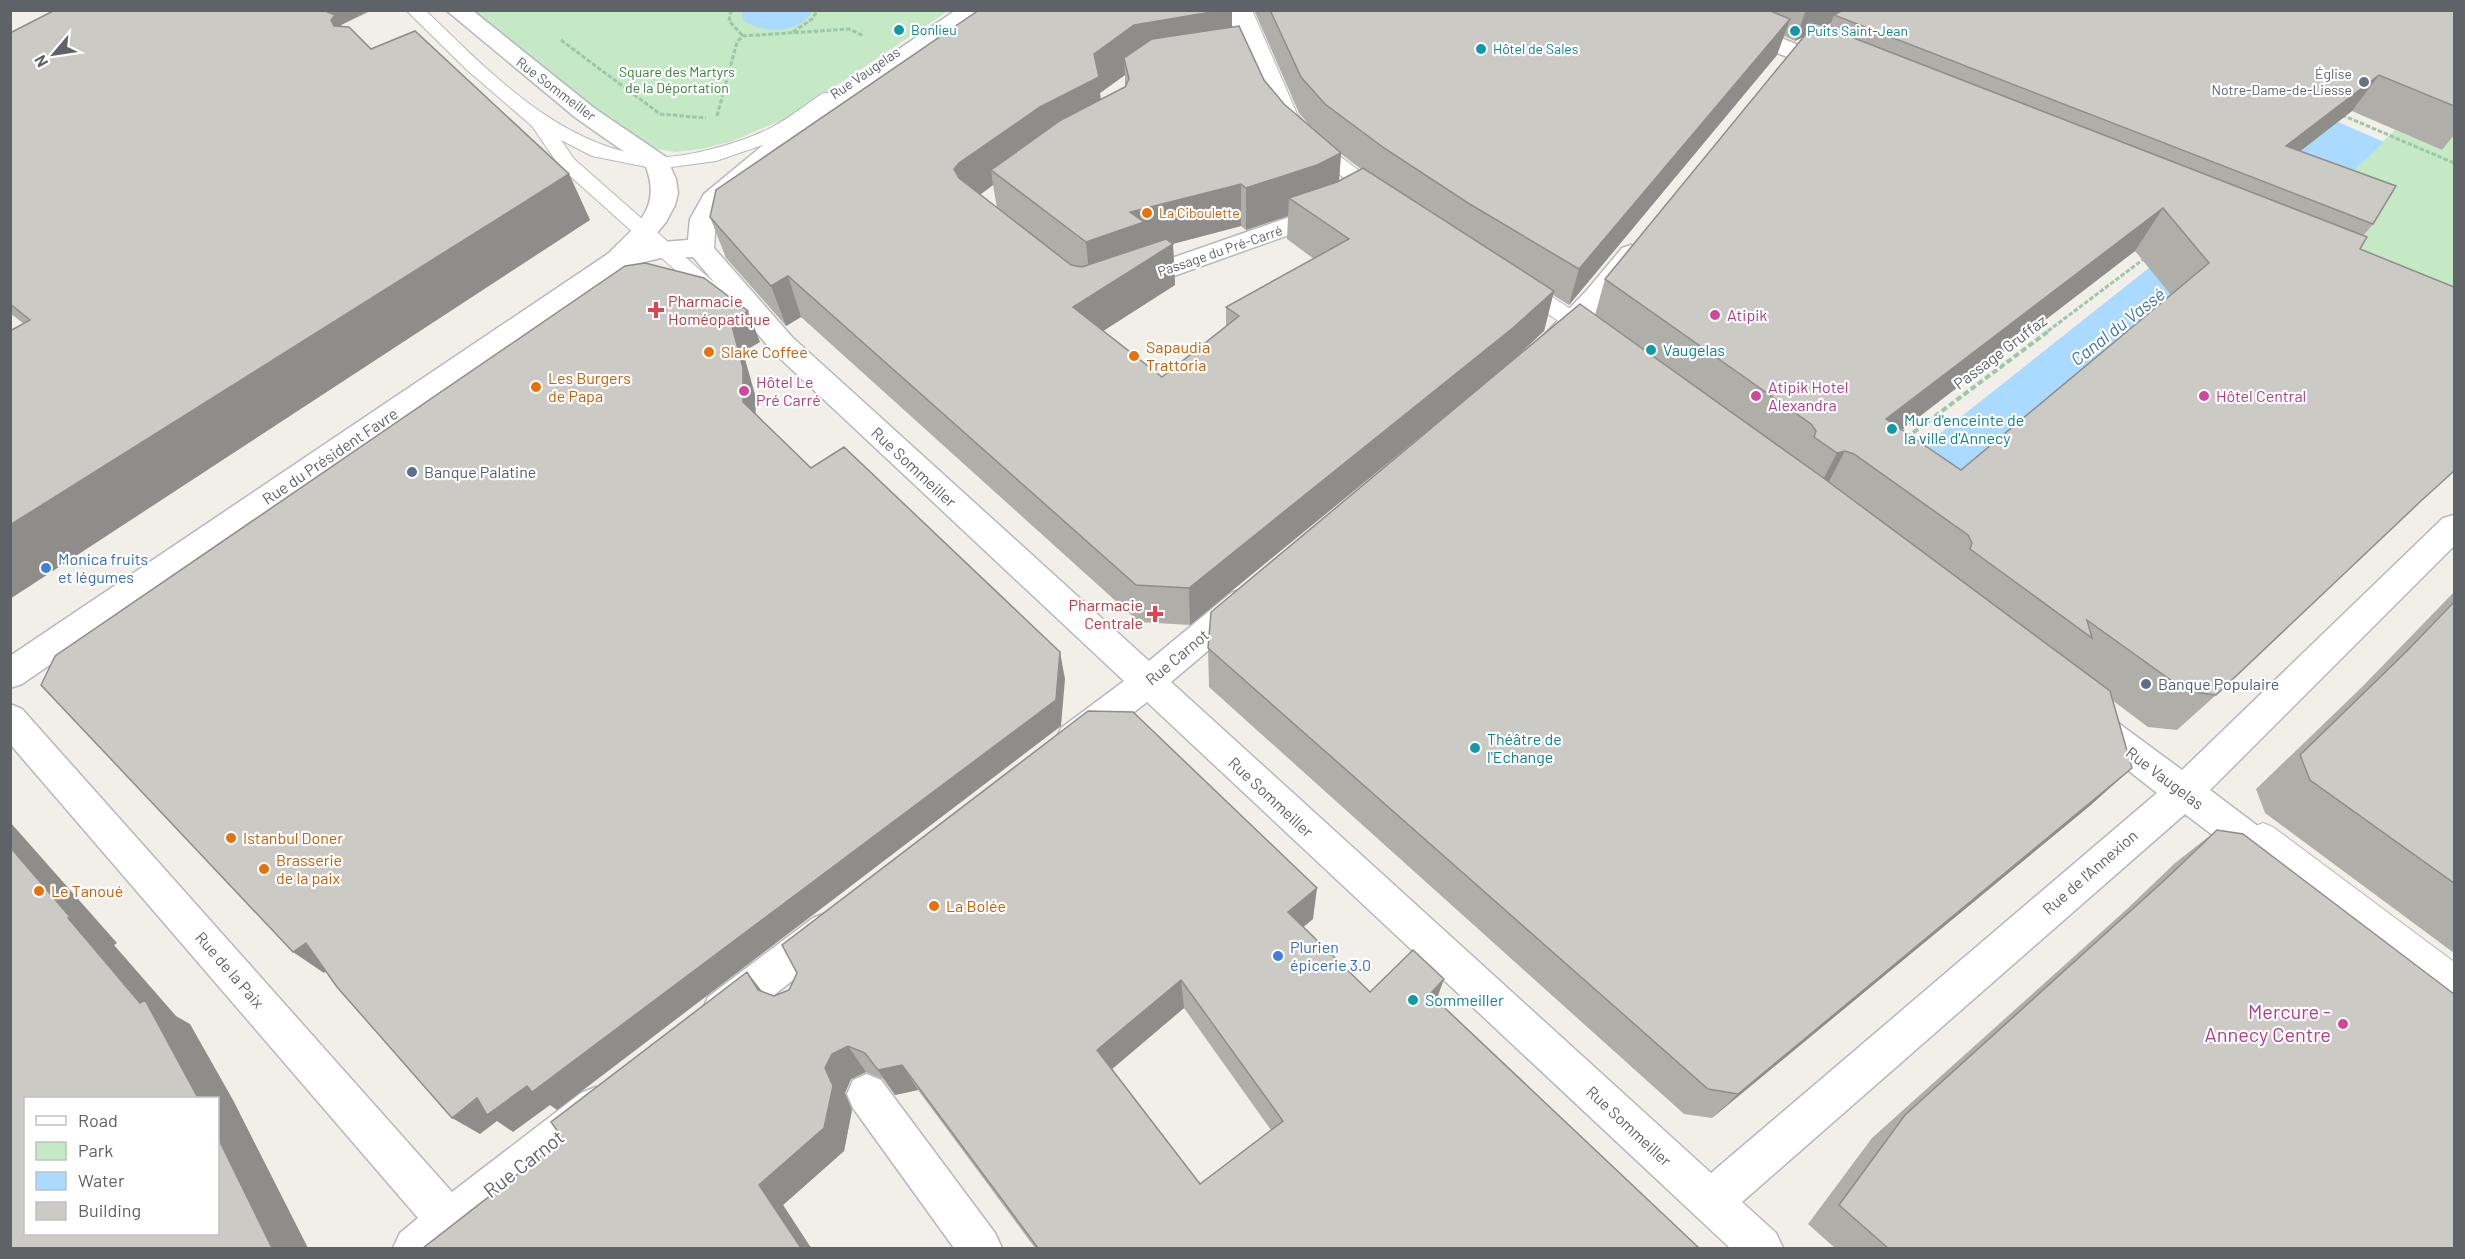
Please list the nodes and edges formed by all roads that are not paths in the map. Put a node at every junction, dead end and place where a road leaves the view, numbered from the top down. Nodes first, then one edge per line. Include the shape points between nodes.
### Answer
1 (414, 10) edge
2 (457, 10) edge
3 (960, 10) edge
4 (972, 10) edge
5 (1228, 10) edge
6 (1243, 10) edge
7 (1691, 10) edge
8 (439, 34) junction
9 (419, 44) edge
10 (1806, 47) junction
11 (1862, 78) edge
12 (1773, 79) edge
13 (538, 121) junction
14 (770, 136) joint
15 (657, 163) junction
16 (1360, 196) junction
17 (1399, 215) joint
18 (1648, 233) edge
19 (653, 240) junction
20 (701, 248) junction
21 (1501, 281) edge
22 (1108, 289) edge
23 (1571, 325) junction
24 (782, 344) junction
25 (1607, 352) edge
26 (1532, 362) edge
27 (2454, 527) edge
28 (1271, 579) edge
29 (10, 674) edge
30 (1148, 682) junction
31 (2072, 698) edge
32 (10, 720) edge
33 (1047, 760) edge
34 (2189, 788) junction
35 (850, 912) edge
36 (775, 970) junction
37 (2454, 980) edge
38 (2454, 998) edge
39 (795, 1002) edge
40 (700, 1028) edge
41 (616, 1093) edge
42 (867, 1094) edge
43 (1711, 1202) junction
44 (450, 1222) junction
45 (415, 1248) edge
46 (980, 1248) edge
47 (1761, 1248) edge

1 - 8 lane, Rue Sommeiller
2 - 15 street, Rue Sommeiller via 585,113
3 - 14 lane, Rue Vaugelas
4 - 20 street via 794,132 724,188 703,219
5 - 16 street via 1232,59 1293,139
6 - 17 lane via 1288,116 1314,146
7 - 10 street
8 - 9 lane
8 - 13 lane, Rue Sommeiller
10 - 11 street
10 - 12 street
13 - 15 lane, Rue Sommeiller via 599,152
13 - 19 lane, Rue Sommeiller via 567,163
14 - 15 lane, Rue Sommeiller via 716,155
15 - 19 street via 664,175 667,196
16 - 17 street
16 - 22 street, Passage du Pré-Carré via 1324,215
18 - 23 street
19 - 20 street
19 - 24 lane, Rue Sommeiller via 710,291
19 - 29 street, Rue du Président Favre via 618,259
20 - 24 street, Rue Sommeiller via 706,259 729,280
21 - 23 street
23 - 25 street
23 - 26 street
24 - 30 street, Rue Sommeiller
27 - 34 street, Rue de l'Annexion
28 - 30 street, Rue Carnot
30 - 33 street, Rue Carnot
30 - 43 street, Rue Sommeiller
31 - 34 street, Rue Vaugelas
32 - 44 street, Rue de la Paix
34 - 37 lane, Rue Vaugelas
34 - 38 street, Rue Vaugelas
34 - 43 street, Rue de l'Annexion
35 - 36 street
36 - 39 street
36 - 40 street
41 - 44 street, Rue Carnot
42 - 46 street
43 - 47 street, Rue Sommeiller
44 - 45 street, Rue Carnot

